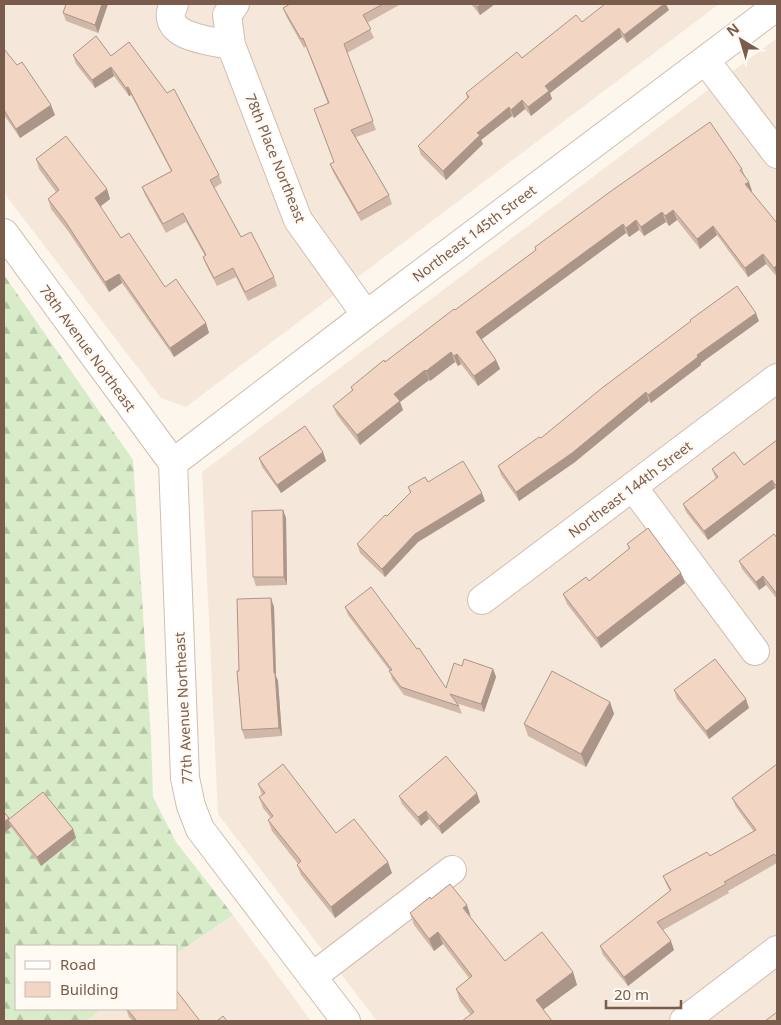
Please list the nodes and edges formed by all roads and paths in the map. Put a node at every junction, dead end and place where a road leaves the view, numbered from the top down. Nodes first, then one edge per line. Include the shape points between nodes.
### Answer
1 (174, 4) edge
2 (777, 6) edge
3 (231, 9) edge
4 (231, 45) junction
5 (705, 60) junction
6 (777, 154) edge
7 (4, 233) edge
8 (366, 315) junction
9 (777, 378) edge
10 (173, 463) junction
11 (633, 486) junction
12 (482, 600) dead end
13 (755, 651) dead end
14 (452, 870) dead end
15 (777, 950) edge
16 (312, 977) junction
17 (346, 1021) edge
18 (684, 1021) edge

1 - 4 street via 170,16 179,30 196,39
2 - 5 street, Northeast 145th Street
3 - 4 street, 78th Place Northeast
4 - 8 street, 78th Place Northeast via 298,220
5 - 6 street
5 - 8 street, Northeast 145th Street
7 - 10 street, 78th Avenue Northeast
8 - 10 street, Northeast 145th Street
9 - 11 street, Northeast 144th Street
10 - 16 street, 77th Avenue Northeast via 184,778 191,806 200,829
11 - 12 street, Northeast 144th Street
11 - 13 street
14 - 16 street
15 - 18 street
16 - 17 street, 77th Avenue Northeast

